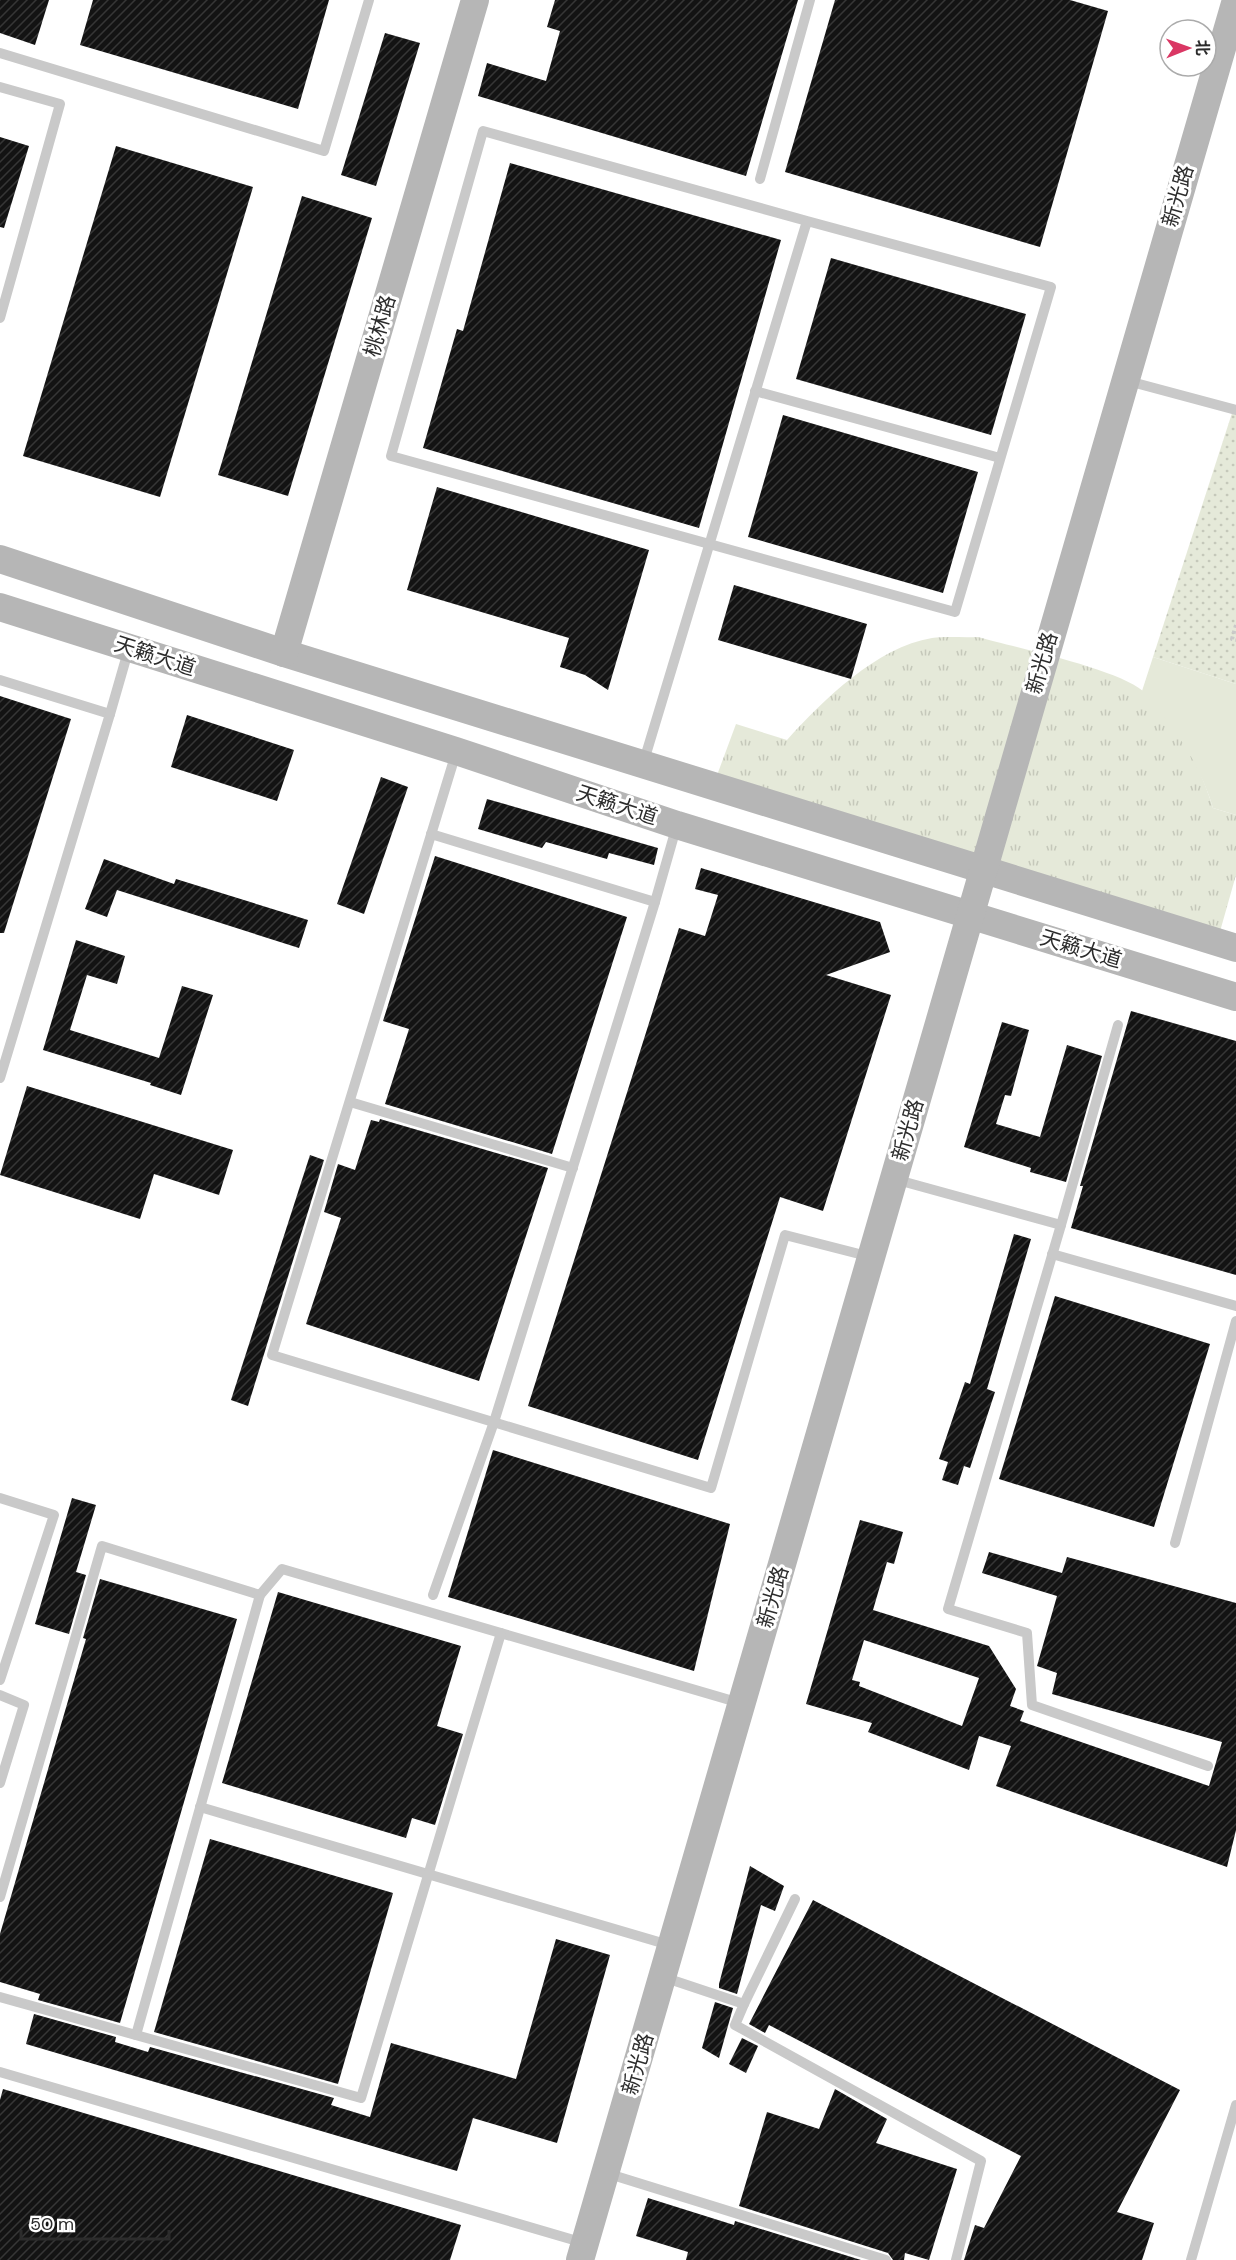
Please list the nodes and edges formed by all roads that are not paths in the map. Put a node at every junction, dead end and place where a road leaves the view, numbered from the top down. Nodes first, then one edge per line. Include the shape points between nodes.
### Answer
1 (369, 0) edge
2 (475, 0) edge
3 (810, 0) edge
4 (1236, 0) edge
5 (0, 53) edge
6 (0, 87) edge
7 (760, 179) dead end
8 (807, 221) junction
9 (0, 318) edge
10 (1125, 380) junction
11 (755, 391) junction
12 (1236, 410) edge
13 (1000, 458) junction
14 (710, 544) junction
15 (0, 558) edge
16 (0, 607) edge
17 (129, 648) junction
18 (284, 653) junction
19 (0, 680) edge
20 (110, 714) junction
21 (456, 751) junction
22 (643, 764) junction
23 (676, 825) junction
24 (431, 834) junction
25 (982, 869) junction
26 (655, 902) junction
27 (970, 914) junction
28 (1236, 948) edge
29 (1236, 997) edge
30 (1118, 1025) dead end
31 (0, 1078) edge
32 (350, 1102) junction
33 (573, 1168) junction
34 (893, 1179) junction
35 (1060, 1225) junction
36 (1052, 1254) junction
37 (871, 1257) junction
38 (1236, 1306) edge
39 (1236, 1321) edge
40 (494, 1422) junction
41 (0, 1498) edge
42 (1175, 1543) dead end
43 (260, 1595) junction
44 (433, 1595) dead end
45 (501, 1633) junction
46 (0, 1680) edge
47 (0, 1695) edge
48 (742, 1704) junction
49 (1208, 1766) dead end
50 (0, 1782) edge
51 (200, 1807) junction
52 (429, 1874) junction
53 (0, 1897) edge
54 (795, 1899) dead end
55 (672, 1945) junction
56 (663, 1977) junction
57 (0, 1997) edge
58 (744, 2004) junction
59 (136, 2035) junction
60 (0, 2072) edge
61 (1236, 2105) edge
62 (606, 2173) junction
63 (583, 2252) edge
64 (886, 2260) edge
65 (956, 2260) edge
66 (1191, 2260) edge

1 - 5 lane via 324,151
2 - 18 street, 桃林路
3 - 7 lane
4 - 10 street, 新光路
6 - 9 lane via 60,104
8 - 11 lane
8 - 13 lane via 1051,287
8 - 14 lane via 483,131 391,456
10 - 12 lane
10 - 25 street, 新光路
11 - 13 lane
11 - 14 lane
13 - 14 lane via 955,612
14 - 22 lane
15 - 18 street, 天籁大道
16 - 17 street, 天籁大道
17 - 20 lane
17 - 21 street, 天籁大道
18 - 22 street, 天籁大道
19 - 20 lane
20 - 31 lane
21 - 23 street, 天籁大道
21 - 24 lane
22 - 25 street, 天籁大道
23 - 26 lane
23 - 27 street, 天籁大道
24 - 26 lane
24 - 32 lane
25 - 27 street, 新光路
25 - 28 street, 天籁大道
26 - 33 lane
27 - 29 street, 天籁大道
27 - 34 street, 新光路
30 - 35 lane
32 - 33 lane
32 - 40 lane via 272,1355
33 - 40 lane
34 - 35 lane
34 - 37 street, 新光路
35 - 36 lane
36 - 38 lane
36 - 49 lane via 948,1609 1027,1633 1032,1705
37 - 40 lane via 785,1235 711,1488
37 - 48 street, 新光路
39 - 42 lane
40 - 44 lane
41 - 46 lane via 54,1515
43 - 45 lane via 282,1569
43 - 51 lane
43 - 53 lane via 102,1546
45 - 48 lane
45 - 52 lane
47 - 50 lane via 24,1705
48 - 55 street, 新光路
51 - 52 lane
51 - 59 lane
52 - 55 lane
52 - 59 lane via 361,2098
54 - 58 lane
55 - 56 street, 新光路
56 - 58 lane
56 - 62 street, 新光路
57 - 59 lane
58 - 65 lane via 735,2025 981,2161
60 - 63 lane
61 - 66 lane
62 - 63 street, 新光路
62 - 64 lane

